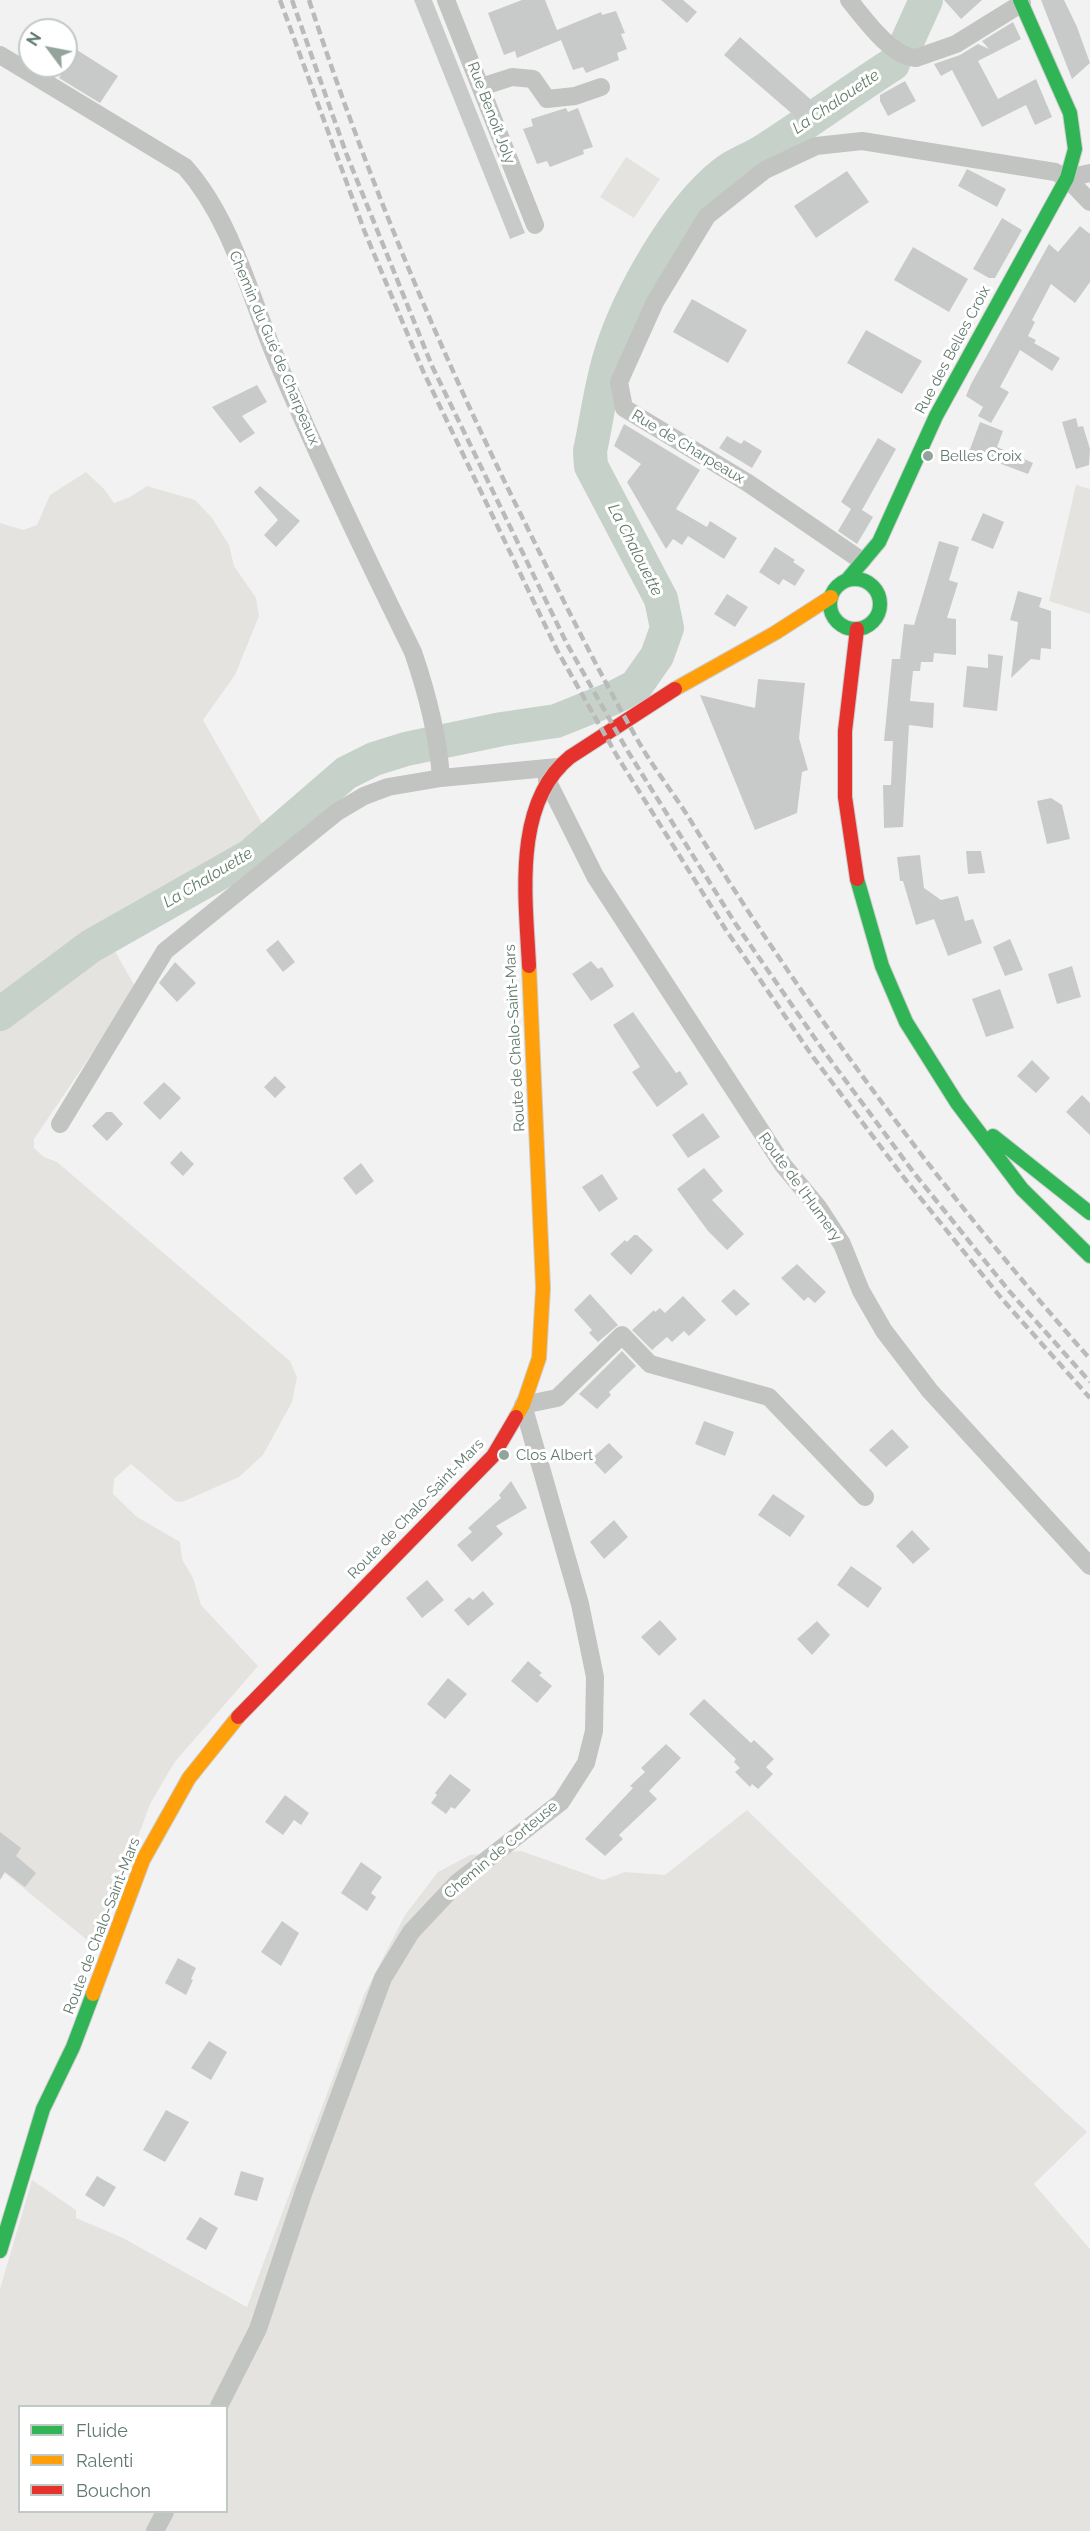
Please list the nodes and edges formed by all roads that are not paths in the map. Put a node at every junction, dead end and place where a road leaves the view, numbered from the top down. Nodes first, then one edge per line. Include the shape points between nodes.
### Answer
1 (446, 0) edge
2 (849, 0) edge
3 (1022, 1) edge
4 (0, 56) edge
5 (481, 87) junction
6 (601, 87) dead end
7 (1090, 173) edge
8 (1067, 178) junction
9 (1090, 202) edge
10 (535, 225) dead end
11 (872, 572) junction
12 (847, 580) junction
13 (831, 597) junction
14 (837, 620) junction
15 (797, 623) junction
16 (857, 629) junction
17 (552, 774) junction
18 (441, 778) junction
19 (971, 1120) junction
20 (60, 1124) dead end
21 (1037, 1169) junction
22 (1022, 1189) junction
23 (1090, 1213) edge
24 (1090, 1256) edge
25 (523, 1405) junction
26 (865, 1497) dead end
27 (1090, 1566) edge
28 (0, 2251) edge
29 (220, 2405) edge
30 (164, 2513) edge
31 (156, 2531) edge

1 - 5 street, Rue Benoît Joly
2 - 3 street via 891,47 909,58 956,44
3 - 8 main road, Rue des Belles Croix via 1070,113 1075,149
4 - 18 street, Chemin du Gué de Charpeaux via 185,167 203,188 222,222 287,383 412,652 427,692
5 - 6 street via 512,77 533,79 547,99 575,96
5 - 10 street, Rue Benoît Joly
7 - 8 street
8 - 9 street
8 - 11 main road, Rue des Belles Croix via 936,416 879,542
8 - 11 street, Rue de Charpeaux via 1054,172 862,141 816,146 765,170 707,216 655,302 619,382 624,408 748,483
11 - 12 main road, Rue des Belles Croix
11 - 12 main road via 862,580
11 - 16 main road via 880,610 871,623
12 - 13 main road
13 - 14 main road via 832,613
13 - 15 main road
14 - 15 main road
14 - 16 main road
15 - 17 main road via 677,688
16 - 19 main road via 845,730 845,797 855,873 882,966 906,1022
17 - 18 street
17 - 25 main road, Route de Chalo-Saint-Mars via 538,804 525,885 543,1288 539,1358
17 - 27 street, Route de l'Humery via 595,876 770,1146 842,1244 861,1291 884,1331 937,1399
18 - 20 street via 388,787 364,796 337,813 165,951
19 - 21 main road
19 - 22 main road
21 - 22 main road
21 - 23 main road
22 - 24 main road
25 - 26 street via 557,1398 622,1335 650,1364 769,1397
25 - 28 main road, Route de Chalo-Saint-Mars via 493,1456 269,1684 189,1778 142,1860 73,2047 43,2109
25 - 29 street, Chemin de Corteuse via 580,1605 595,1677 594,1731 586,1762 561,1802 458,1882 411,1932 383,1978 258,2329
30 - 31 street

